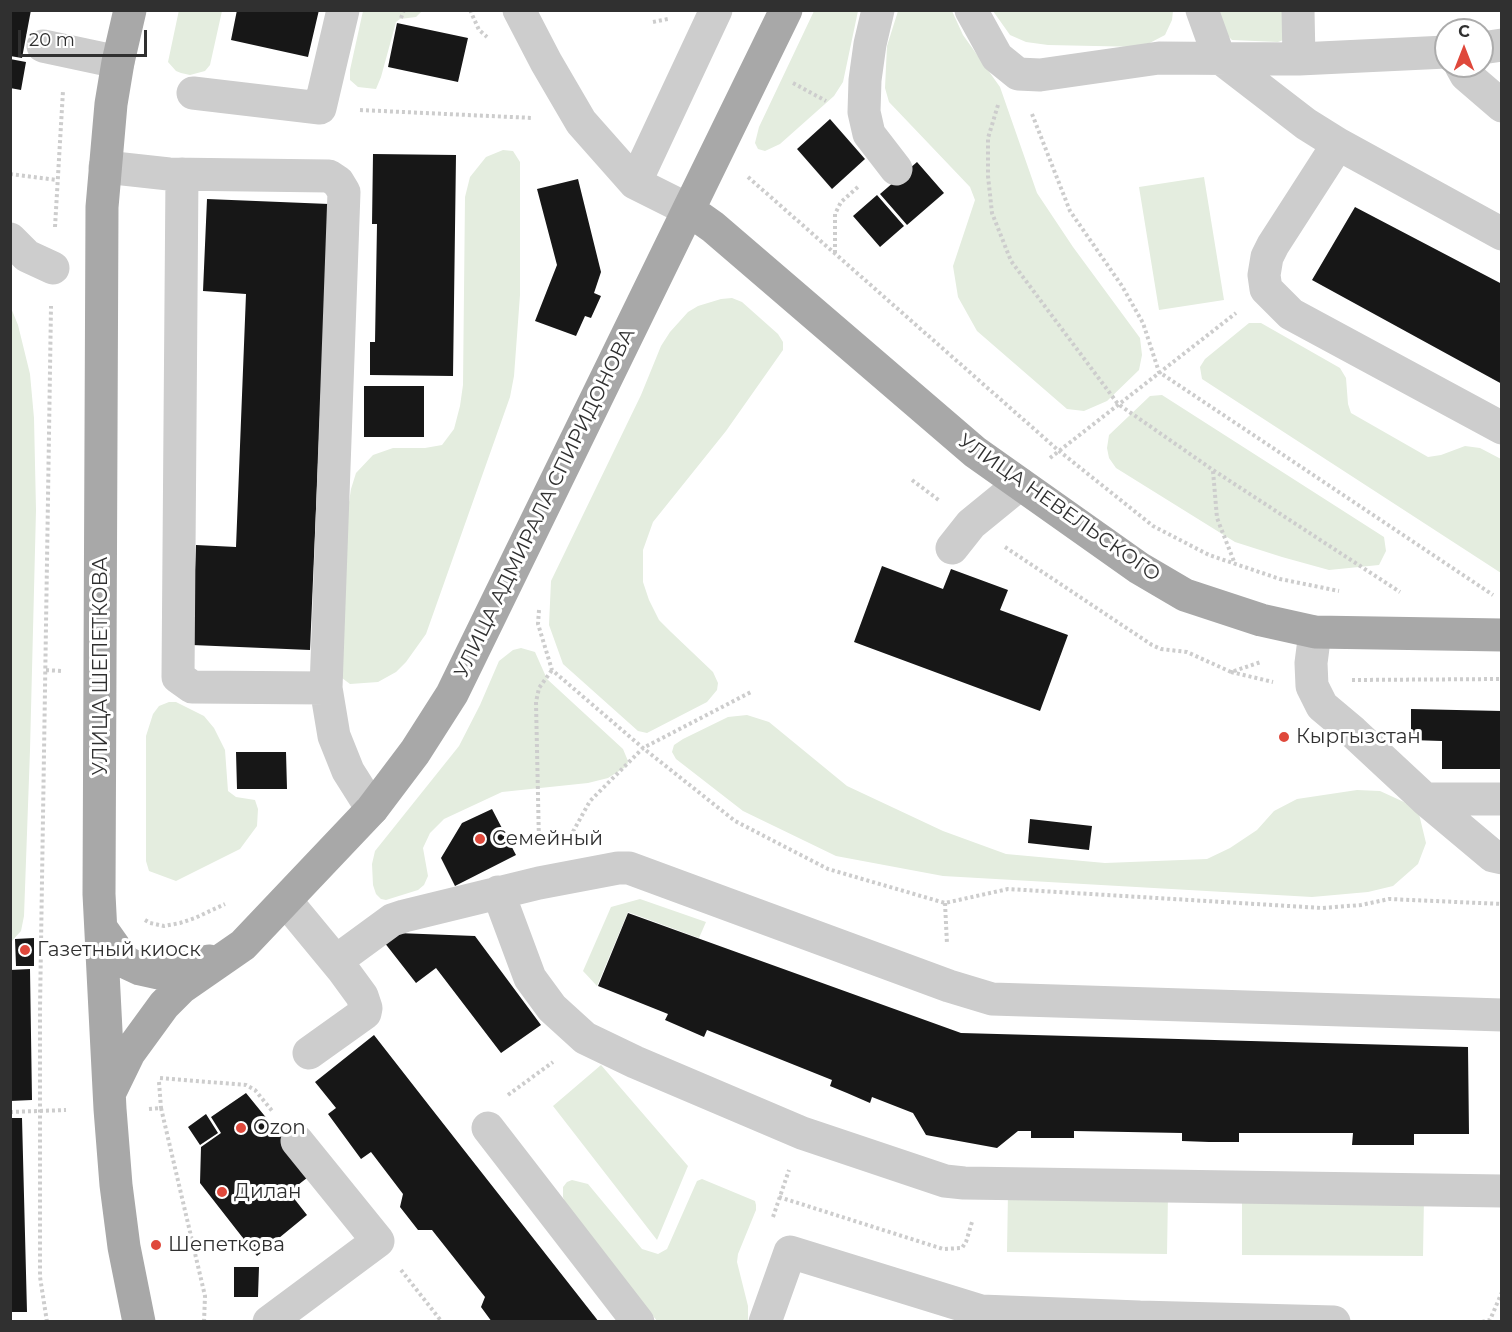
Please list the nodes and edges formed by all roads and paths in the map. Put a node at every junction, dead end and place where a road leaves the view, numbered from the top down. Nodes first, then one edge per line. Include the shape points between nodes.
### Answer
1 (130, 10) edge
2 (343, 10) edge
3 (404, 10) edge
4 (519, 10) edge
5 (716, 10) edge
6 (786, 10) edge
7 (878, 10) edge
8 (971, 10) edge
9 (1202, 10) edge
10 (1298, 10) edge
11 (401, 18) dead end
12 (55, 48) joint
13 (1434, 53) edge
14 (1219, 57) junction
15 (762, 59) junction
16 (1299, 59) junction
17 (118, 62) junction
18 (1018, 74) junction
19 (1470, 78) edge
20 (193, 93) dead end
21 (1498, 101) edge
22 (320, 108) junction
23 (864, 112) junction
24 (581, 122) junction
25 (1338, 144) junction
26 (893, 165) joint
27 (105, 167) junction
28 (10, 174) edge
29 (182, 174) junction
30 (744, 174) dead end
31 (57, 180) junction
32 (635, 183) junction
33 (689, 210) junction
34 (1502, 234) edge
35 (10, 239) edge
36 (835, 254) junction
37 (53, 268) junction
38 (1266, 289) junction
39 (1159, 372) junction
40 (1118, 404) junction
41 (1502, 429) edge
42 (1083, 431) dead end
43 (1213, 470) junction
44 (912, 480) dead end
45 (1020, 484) junction
46 (961, 536) junction
47 (1235, 564) junction
48 (1347, 592) dead end
49 (1390, 593) dead end
50 (1482, 595) dead end
51 (1494, 595) junction
52 (1502, 596) edge
53 (539, 604) dead end
54 (1315, 632) junction
55 (1502, 635) edge
56 (552, 670) junction
57 (1231, 672) junction
58 (1502, 679) edge
59 (1312, 686) junction
60 (326, 688) junction
61 (751, 692) dead end
62 (643, 748) junction
63 (1425, 799) junction
64 (1502, 799) edge
65 (372, 809) junction
66 (569, 838) dead end
67 (1502, 858) edge
68 (539, 883) junction
69 (498, 892) junction
70 (234, 896) dead end
71 (286, 901) junction
72 (1502, 904) edge
73 (143, 919) dead end
74 (101, 928) junction
75 (236, 950) junction
76 (336, 961) junction
77 (1502, 1015) edge
78 (585, 1038) junction
79 (309, 1053) dead end
80 (159, 1078) dead end
81 (109, 1094) junction
82 (144, 1109) dead end
83 (66, 1110) dead end
84 (10, 1112) edge
85 (40, 1112) junction
86 (488, 1128) joint
87 (802, 1132) junction
88 (297, 1141) joint
89 (982, 1183) junction
90 (1502, 1191) edge
91 (779, 1197) junction
92 (772, 1218) dead end
93 (378, 1241) junction
94 (1502, 1292) edge
95 (45, 1316) junction
96 (290, 1316) edge
97 (980, 1316) edge
98 (1139, 1319) edge
99 (40, 1322) edge
100 (47, 1322) edge
101 (139, 1322) edge
102 (204, 1322) edge
103 (442, 1322) edge
104 (638, 1322) edge
105 (765, 1322) edge
106 (1334, 1322) edge
107 (1482, 1322) edge

1 - 17 main road, УЛИЦА ШЕПЕТКОВА
2 - 22 lane
3 - 11 path
4 - 24 lane
5 - 32 lane
6 - 15 main road, УЛИЦА АДМИРАЛА СПИРИДОНОВА
7 - 23 lane via 865,80
8 - 18 lane via 997,57
9 - 14 lane
10 - 16 lane
12 - 17 lane
12 - 31 path via 60,110
13 - 16 lane
14 - 16 lane
14 - 18 lane via 1159,58 1040,75
14 - 25 lane
15 - 23 path via 798,87 826,101
15 - 33 main road, УЛИЦА АДМИРАЛА СПИРИДОНОВА
17 - 27 main road, УЛИЦА ШЕПЕТКОВА
18 - 39 path via 1070,211 1122,286 1143,324
18 - 40 path via 999,102 988,138 992,213 1011,261
19 - 21 lane
20 - 22 lane
22 - 24 path
23 - 26 lane via 869,134
24 - 32 lane
25 - 34 lane
25 - 38 lane via 1267,257
26 - 36 path via 841,202 835,214
27 - 29 lane
27 - 74 main road, УЛИЦА ШЕПЕТКОВА
28 - 31 path
29 - 60 lane via 178,677 192,687
29 - 60 lane via 329,176 344,192
30 - 36 path
31 - 37 path
32 - 33 lane
33 - 45 main road, УЛИЦА НЕВЕЛЬСКОГО via 975,452
33 - 65 main road, УЛИЦА АДМИРАЛА СПИРИДОНОВА via 452,694
35 - 37 lane via 27,256
36 - 47 path via 1058,450 1153,526
37 - 85 path
38 - 39 path
38 - 41 lane via 1290,314
39 - 40 path
39 - 51 path
40 - 42 path
40 - 43 path
43 - 47 path via 1217,518
43 - 49 path via 1401,593
44 - 46 path
45 - 46 lane
45 - 54 main road, УЛИЦА НЕВЕЛЬСКОГО via 1139,568 1185,595 1261,620
46 - 57 path via 1152,645 1187,652
47 - 48 path via 1280,579
50 - 51 path
51 - 52 path
53 - 56 path via 538,624
54 - 55 main road, УЛИЦА НЕВЕЛЬСКОГО
54 - 57 path via 1296,649
54 - 59 lane
56 - 62 path
56 - 68 path via 539,688 536,702
57 - 59 path
58 - 59 path via 1354,680
59 - 63 lane via 1322,706
60 - 65 lane via 337,745
61 - 62 path
62 - 66 path via 590,801
62 - 72 path via 735,821 828,868 945,903 1008,889 1322,908 1389,898
63 - 64 lane
63 - 67 lane via 1493,856
65 - 71 main road, УЛИЦА АДМИРАЛА СПИРИДОНОВА
68 - 69 lane
68 - 77 lane via 629,868 992,999
69 - 76 lane via 392,920
69 - 78 lane via 530,978 552,1008
70 - 73 path via 225,904 180,923 164,926
71 - 75 main road, УЛИЦА АДМИРАЛА СПИРИДОНОВА
71 - 76 lane
74 - 75 main road, УЛИЦА АДМИРАЛА СПИРИДОНОВА via 125,962 158,973 194,966
74 - 81 main road, УЛИЦА ШЕПЕТКОВА
75 - 81 main road, УЛИЦА АДМИРАЛА СПИРИДОНОВА via 181,988 164,1005 129,1053
76 - 79 lane via 362,996 365,1013
78 - 86 path via 478,1117
78 - 87 lane
80 - 88 path via 246,1085 255,1090
81 - 101 main road, УЛИЦА ШЕПЕТКОВА via 124,1247
82 - 102 path via 161,1108 206,1296
83 - 85 path
84 - 85 path
85 - 95 path via 40,1277
86 - 104 lane
87 - 89 lane via 945,1181
87 - 91 path
88 - 93 lane
89 - 90 lane
89 - 91 path via 966,1242 954,1250
91 - 92 path
93 - 96 lane
93 - 103 path
94 - 107 path via 1490,1320
95 - 99 path
95 - 100 path
97 - 98 lane
97 - 105 lane via 790,1252
98 - 106 lane

